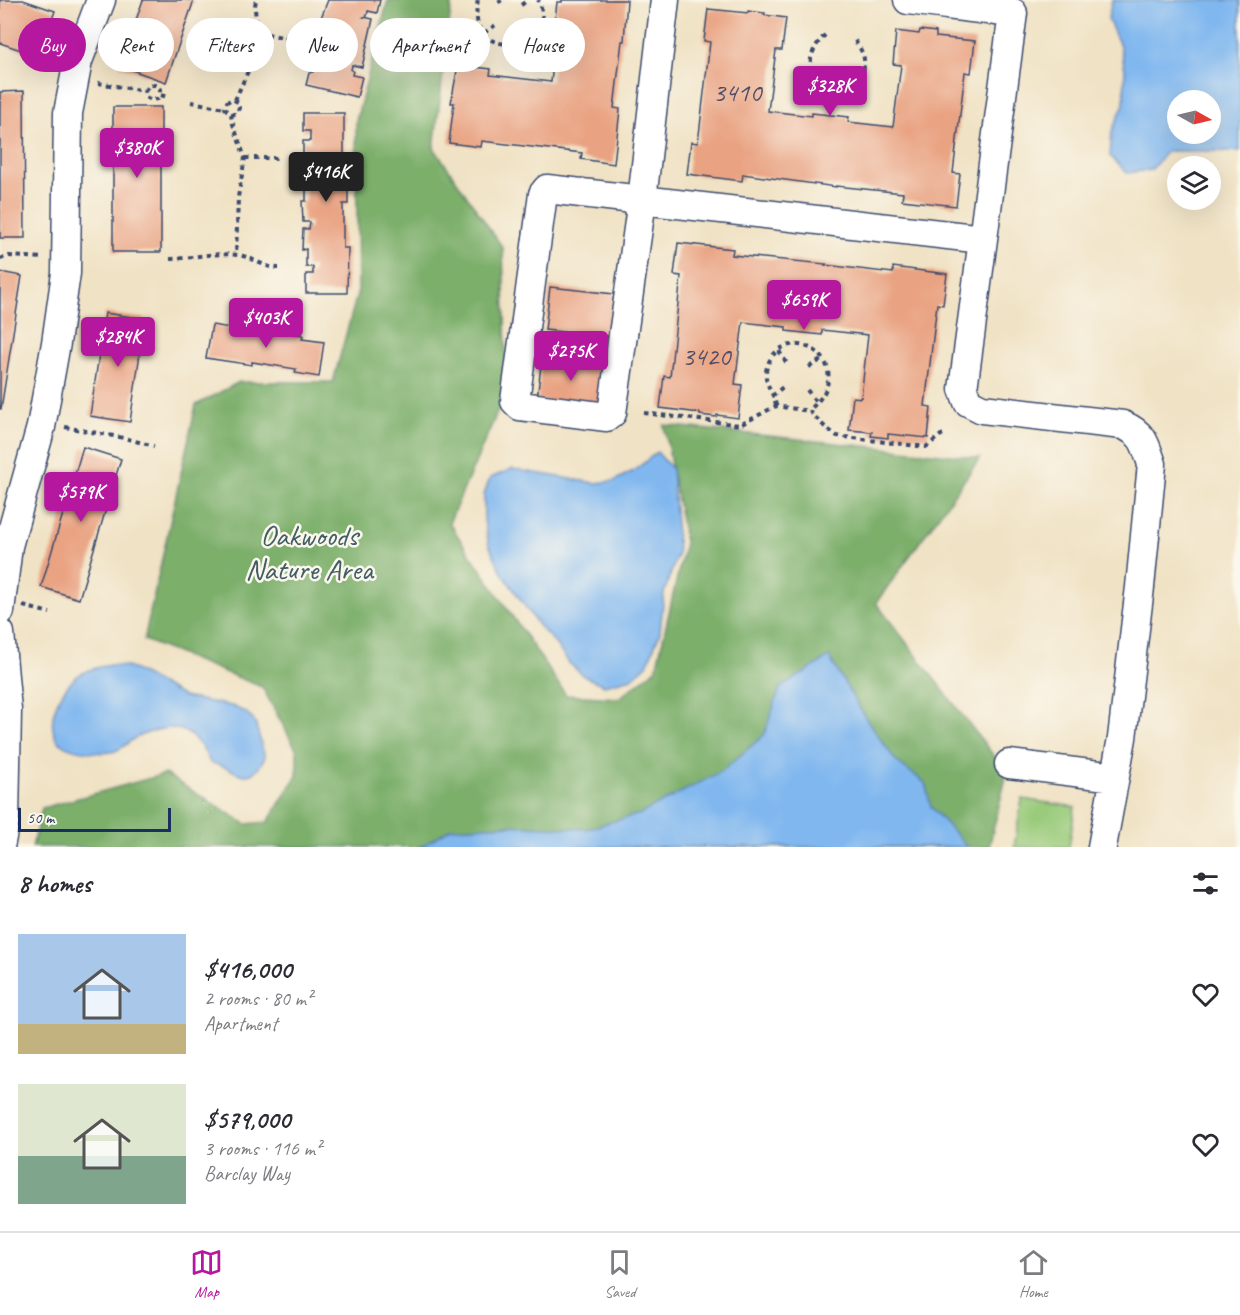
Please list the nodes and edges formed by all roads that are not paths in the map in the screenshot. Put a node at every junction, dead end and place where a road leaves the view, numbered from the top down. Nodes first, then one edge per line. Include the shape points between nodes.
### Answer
1 (665, 0) edge
2 (908, 0) edge
3 (100, 2) edge
4 (948, 3) edge
5 (642, 200) junction
6 (983, 239) junction
7 (10, 609) edge
8 (0, 633) edge
9 (1009, 764) dead end
10 (1115, 777) junction
11 (0, 847) edge
12 (1102, 847) edge

1 - 5 street
2 - 4 street
3 - 7 street via 78,61 68,113 66,273 41,427 8,546
4 - 6 street via 1013,13
5 - 5 street via 612,413 608,417 517,404 544,191
5 - 6 street
6 - 10 street via 963,389 968,402 982,409 1123,425 1137,431 1152,464
8 - 11 street via 7,710 5,821
9 - 10 street
10 - 12 street

